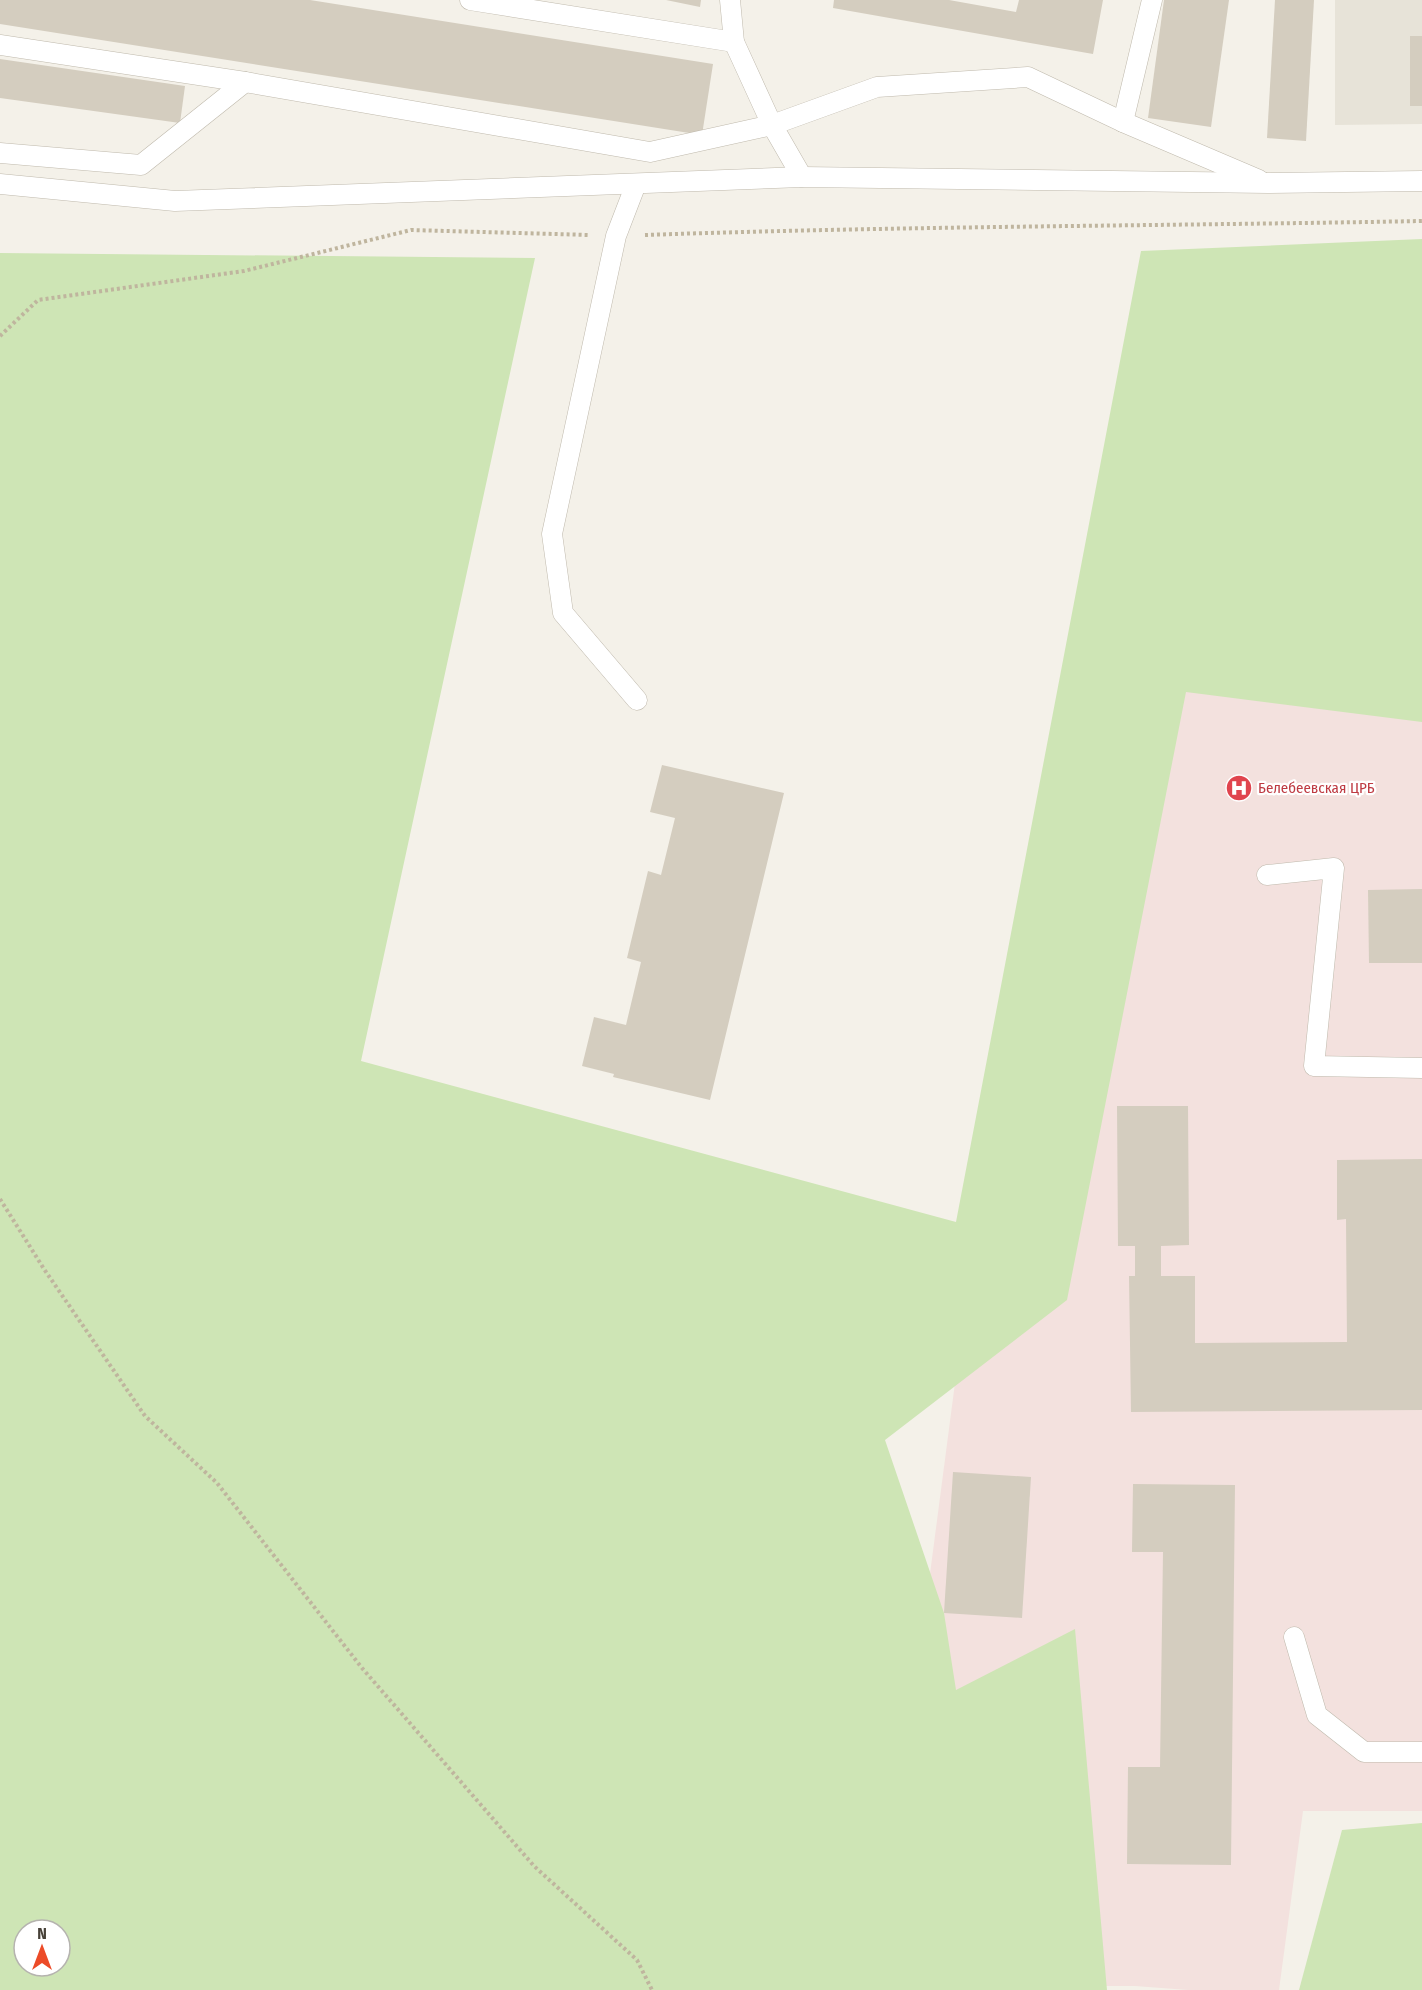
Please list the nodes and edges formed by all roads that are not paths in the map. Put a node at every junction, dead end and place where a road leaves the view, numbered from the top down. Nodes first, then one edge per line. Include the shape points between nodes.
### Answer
1 (470, 0) edge
2 (730, 0) edge
3 (1152, 0) edge
4 (734, 42) junction
5 (0, 45) edge
6 (245, 82) junction
7 (1122, 122) junction
8 (772, 124) junction
9 (0, 153) edge
10 (802, 177) junction
11 (1422, 182) edge
12 (1268, 183) junction
13 (0, 184) edge
14 (636, 184) junction
15 (637, 700) dead end
16 (1266, 875) dead end
17 (1422, 1068) edge
18 (1294, 1637) dead end
19 (1422, 1752) edge

1 - 4 lane
2 - 4 lane
3 - 7 lane
4 - 8 lane
5 - 6 lane
6 - 8 lane via 650,152
6 - 9 lane via 141,165
7 - 8 lane via 1028,77 877,87
7 - 12 lane
8 - 10 lane
10 - 12 lane
10 - 14 lane
11 - 12 lane
13 - 14 lane via 175,201
14 - 15 lane via 616,236 552,534 562,613
16 - 17 lane via 1334,868 1314,1066
18 - 19 lane via 1317,1715 1364,1752

